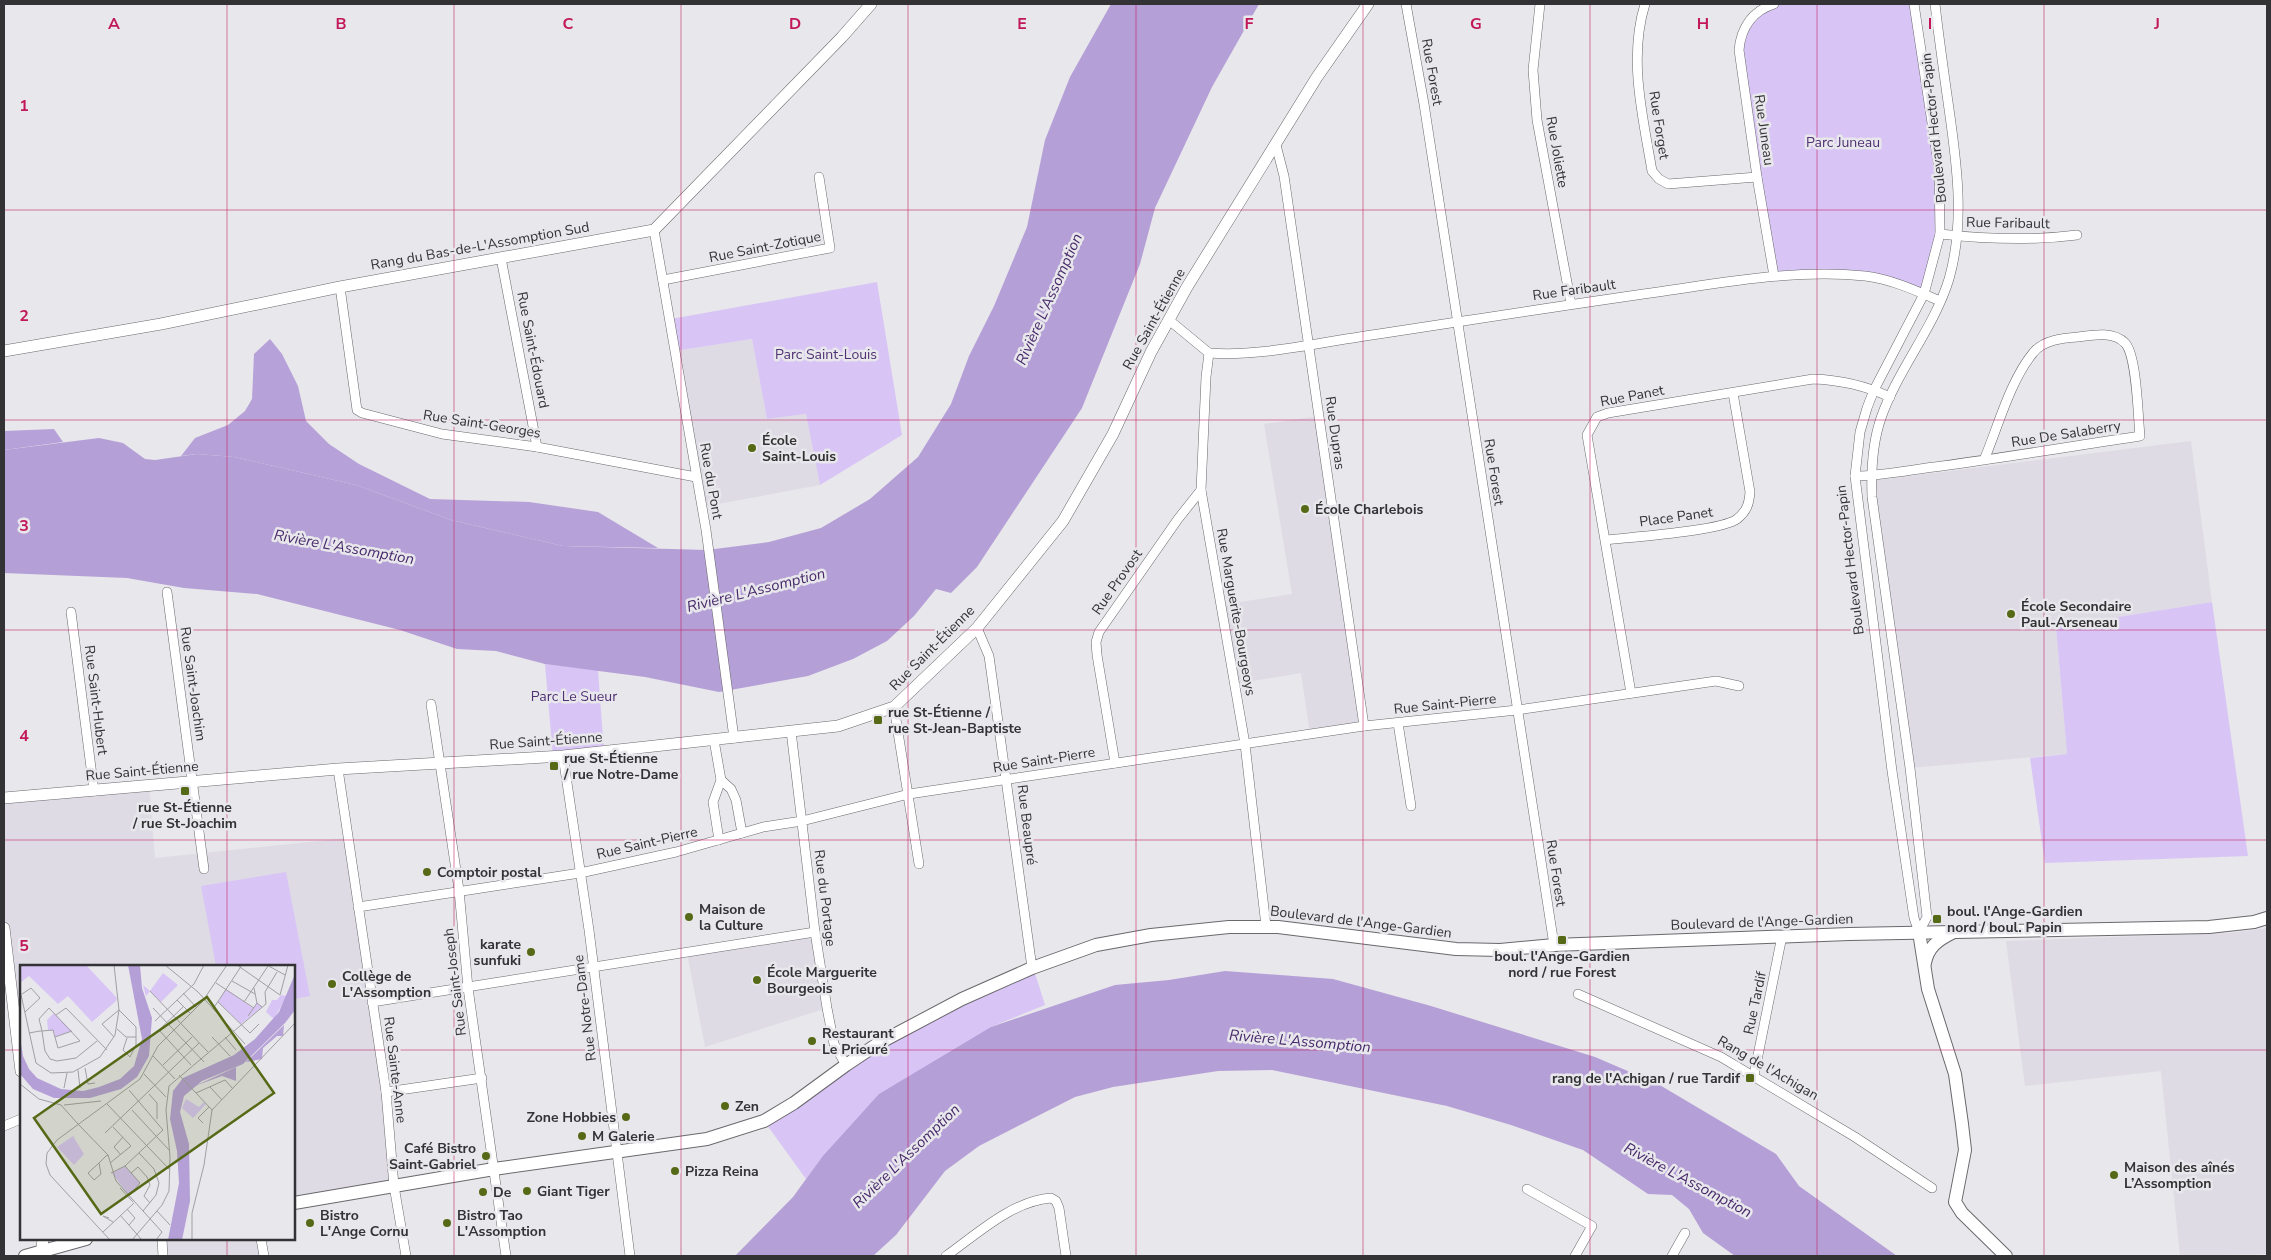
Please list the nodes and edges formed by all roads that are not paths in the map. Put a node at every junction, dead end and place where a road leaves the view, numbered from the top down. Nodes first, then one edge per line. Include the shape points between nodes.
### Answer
1 (871, 4) edge
2 (1368, 4) edge
3 (1406, 4) edge
4 (1540, 4) edge
5 (1645, 4) edge
6 (1774, 4) edge
7 (1914, 4) edge
8 (1934, 4) edge
9 (1276, 145) junction
10 (819, 177) dead end
11 (1757, 177) junction
12 (654, 230) junction
13 (1940, 234) junction
14 (2077, 235) dead end
15 (1957, 236) junction
16 (501, 258) junction
17 (1774, 276) junction
18 (663, 280) junction
19 (340, 287) junction
20 (1924, 294) junction
21 (1940, 301) junction
22 (1570, 304) junction
23 (1169, 320) junction
24 (1458, 322) junction
25 (1308, 344) junction
26 (4, 351) edge
27 (1209, 353) junction
28 (1874, 390) junction
29 (1733, 393) junction
30 (1890, 397) junction
31 (537, 447) junction
32 (1984, 460) junction
33 (1855, 476) junction
34 (1871, 476) junction
35 (696, 477) junction
36 (1201, 490) junction
37 (1606, 540) junction
38 (166, 592) dead end
39 (71, 612) dead end
40 (977, 628) junction
41 (1739, 686) dead end
42 (1631, 693) junction
43 (431, 704) dead end
44 (894, 707) junction
45 (1516, 710) junction
46 (1398, 723) junction
47 (1364, 726) junction
48 (791, 731) junction
49 (734, 738) junction
50 (714, 740) junction
51 (1246, 744) junction
52 (563, 756) junction
53 (1115, 763) junction
54 (439, 764) junction
55 (1910, 768) junction
56 (338, 769) junction
57 (1892, 771) junction
58 (721, 780) junction
59 (1007, 780) junction
60 (192, 782) junction
61 (94, 791) junction
62 (908, 794) junction
63 (4, 798) edge
64 (1411, 806) dead end
65 (802, 820) junction
66 (742, 833) junction
67 (719, 840) junction
68 (919, 864) dead end
69 (204, 869) dead end
70 (580, 872) junction
71 (459, 890) junction
72 (358, 907) junction
73 (2267, 918) edge
74 (1266, 926) junction
75 (4, 928) edge
76 (815, 932) junction
77 (1919, 932) junction
78 (1956, 932) junction
79 (1893, 933) junction
80 (1782, 936) junction
81 (1554, 945) junction
82 (6, 957) edge
83 (1924, 965) junction
84 (594, 967) junction
85 (1032, 968) junction
86 (468, 988) junction
87 (1578, 994) dead end
88 (372, 1002) junction
89 (20, 1063) edge
90 (846, 1065) junction
91 (1754, 1075) junction
92 (482, 1078) junction
93 (386, 1092) junction
94 (20, 1119) edge
95 (4, 1126) edge
96 (616, 1151) junction
97 (494, 1169) junction
98 (394, 1186) junction
99 (1932, 1188) dead end
100 (1527, 1189) dead end
101 (295, 1203) edge
102 (1685, 1233) dead end
103 (82, 1240) edge
104 (162, 1240) edge
105 (261, 1240) edge
106 (42, 1249) edge
107 (25, 1256) edge
108 (163, 1256) edge
109 (264, 1256) edge
110 (406, 1256) edge
111 (506, 1256) edge
112 (630, 1256) edge
113 (946, 1256) edge
114 (1066, 1256) edge
115 (1575, 1256) edge
116 (1672, 1256) edge
117 (2006, 1256) edge

1 - 12 street
2 - 9 street, Rue Saint-Étienne
3 - 24 street, Rue Forest
4 - 22 street, Rue Joliette via 1533,70 1537,120
5 - 11 street, Rue Forget via 1638,42 1638,76 1652,171 1668,184
6 - 11 street, Rue Juneau via 1752,16 1743,30 1739,50
7 - 13 street, Boulevard Hector-Papin via 1939,169
8 - 15 street, Boulevard Hector-Papin via 1954,147 1958,188
9 - 23 street, Rue Saint-Étienne
9 - 25 street, Rue Dupras via 1284,176
10 - 18 street, Rue Saint-Zotique via 830,248
11 - 17 street, Rue Juneau
12 - 16 street, Rang du Bas-de-L'Assomption Sud
12 - 18 street, Rue du Pont
13 - 15 street, Rue Faribault
13 - 20 street, Boulevard Hector-Papin
14 - 15 street, Rue Faribault via 2042,239
15 - 21 street, Boulevard Hector-Papin via 1950,275
16 - 19 street, Rang du Bas-de-L'Assomption Sud
16 - 31 street, Rue Saint-Édouard
17 - 20 street, Rue Faribault via 1867,276
17 - 22 street, Rue Faribault
18 - 35 street, Rue du Pont
19 - 26 street, Rang du Bas-de-L'Assomption Sud via 162,324
19 - 31 street, Rue Saint-Georges via 357,410 442,434
20 - 21 street, Rue Faribault
20 - 28 street, Boulevard Hector-Papin
21 - 30 street, Boulevard Hector-Papin
22 - 24 street, Rue Faribault
23 - 27 street
23 - 40 street, Rue Saint-Étienne via 1137,379 1113,434 1063,521
24 - 25 street, Rue Faribault
24 - 45 street, Rue Forest
25 - 27 street, Rue Faribault via 1228,354
25 - 47 street, Rue Dupras
27 - 36 street, Rue Marguerite-Bourgeoys
28 - 29 street, Rue Panet via 1838,380 1813,379
28 - 30 street, Rue Panet
28 - 33 street, Boulevard Hector-Papin via 1860,432
29 - 37 street, Place Panet via 1750,492 1746,510 1718,526
29 - 37 street, Rue Panet via 1596,417 1587,435
30 - 34 street, Boulevard Hector-Papin via 1875,440
31 - 35 street, Rue Saint-Georges
32 - 32 street, Rue De Salaberry via 2140,436 2132,358 2125,344 2103,334 2049,342 2034,351 2013,388
32 - 34 street, Rue De Salaberry
33 - 34 street, Rue De Salaberry
33 - 57 street, Boulevard Hector-Papin
34 - 55 street, Boulevard Hector-Papin
35 - 49 street, Rue du Pont
36 - 51 street, Rue Marguerite-Bourgeoys
36 - 53 street, Rue Provost via 1099,632 1097,655
37 - 42 street, Rue Panet
38 - 60 street, Rue Saint-Joachim
39 - 61 street, Rue Saint-Hubert
40 - 44 street, Rue Saint-Étienne
40 - 59 street, Rue Beaupré via 989,656
41 - 42 street, Rue Saint-Pierre via 1716,680
42 - 45 street, Rue Saint-Pierre
43 - 54 street, Rue Saint-Joseph
44 - 48 street, Rue Saint-Étienne via 838,726
44 - 62 street
45 - 46 street, Rue Saint-Pierre
45 - 81 street, Rue Forest
46 - 47 street, Rue Saint-Pierre
46 - 64 street
47 - 51 street, Rue Saint-Pierre
48 - 49 street, Rue Saint-Étienne
48 - 65 street, Rue du Portage
49 - 50 street, Rue Saint-Étienne
50 - 52 street, Rue Saint-Étienne
50 - 58 street
51 - 53 street, Rue Saint-Pierre
51 - 74 street, Rue Marguerite-Bourgeoys
52 - 54 street, Rue Saint-Étienne
52 - 70 street, Rue Notre-Dame
53 - 59 street, Rue Saint-Pierre
54 - 56 street, Rue Saint-Étienne
54 - 71 street, Rue Saint-Joseph
55 - 57 street
55 - 77 street, Boulevard Hector-Papin via 1927,917
56 - 60 street, Rue Saint-Étienne
56 - 72 street, Rue Sainte-Anne
57 - 77 street, Boulevard Hector-Papin via 1914,918
58 - 66 street via 731,789 736,800
58 - 67 street via 713,802
59 - 62 street, Rue Saint-Pierre
59 - 85 street, Rue Beaupré
60 - 61 street, Rue Saint-Étienne
60 - 69 street, Rue Saint-Joachim
61 - 63 street, Rue Saint-Étienne
62 - 65 street, Rue Saint-Pierre
62 - 68 street
65 - 66 street, Rue Saint-Pierre
65 - 76 street, Rue du Portage
66 - 67 street, Rue Saint-Pierre
67 - 70 street, Rue Saint-Pierre
70 - 71 street, Rue Saint-Pierre
70 - 84 street, Rue Notre-Dame
71 - 72 street, Rue Saint-Pierre
71 - 86 street, Rue Saint-Joseph
72 - 88 street, Rue Sainte-Anne
73 - 78 main road, Boulevard de l'Ange-Gardien via 2201,927
74 - 81 main road, Boulevard de l'Ange-Gardien via 1456,948 1500,950
74 - 85 main road, Boulevard de l'Ange-Gardien via 1198,929 1112,942
75 - 82 street
76 - 84 street
76 - 90 street, Rue du Portage via 834,1044
77 - 78 main road, Boulevard de l'Ange-Gardien
77 - 79 main road, Boulevard de l'Ange-Gardien
77 - 83 main road, Boulevard Hector-Papin
78 - 83 main road via 1934,944
79 - 80 main road, Boulevard de l'Ange-Gardien
79 - 83 main road via 1910,942
80 - 81 main road, Boulevard de l'Ange-Gardien
80 - 91 street, Rue Tardif
82 - 89 street
83 - 117 main road, Boulevard Hector-Papin via 1931,999 1955,1074 1962,1124 1965,1150 1955,1197 1957,1207
84 - 86 street
84 - 96 street, Rue Notre-Dame
85 - 90 main road, Boulevard de l'Ange-Gardien via 962,999
86 - 88 street
86 - 92 street, Rue Saint-Joseph
87 - 91 street, Rang de l'Achigan via 1722,1057
88 - 93 street, Rue Sainte-Anne
90 - 96 main road, Boulevard de l'Ange-Gardien via 764,1121 707,1139
91 - 99 street, Rang de l'Achigan
92 - 93 street
92 - 97 street, Rue Saint-Joseph
93 - 98 street, Rue Sainte-Anne
94 - 95 street
96 - 97 main road, Boulevard de l'Ange-Gardien
96 - 112 street, Rue Notre-Dame
97 - 98 main road, Boulevard de l'Ange-Gardien
97 - 111 street, Rue Saint-Joseph
98 - 101 main road, Boulevard de l'Ange-Gardien
98 - 110 street, Rue Sainte-Anne
100 - 115 street via 1592,1226
102 - 116 street
103 - 106 main road
104 - 108 street
105 - 109 street
106 - 107 main road
113 - 114 street via 1000,1217 1037,1200 1051,1198 1059,1208

